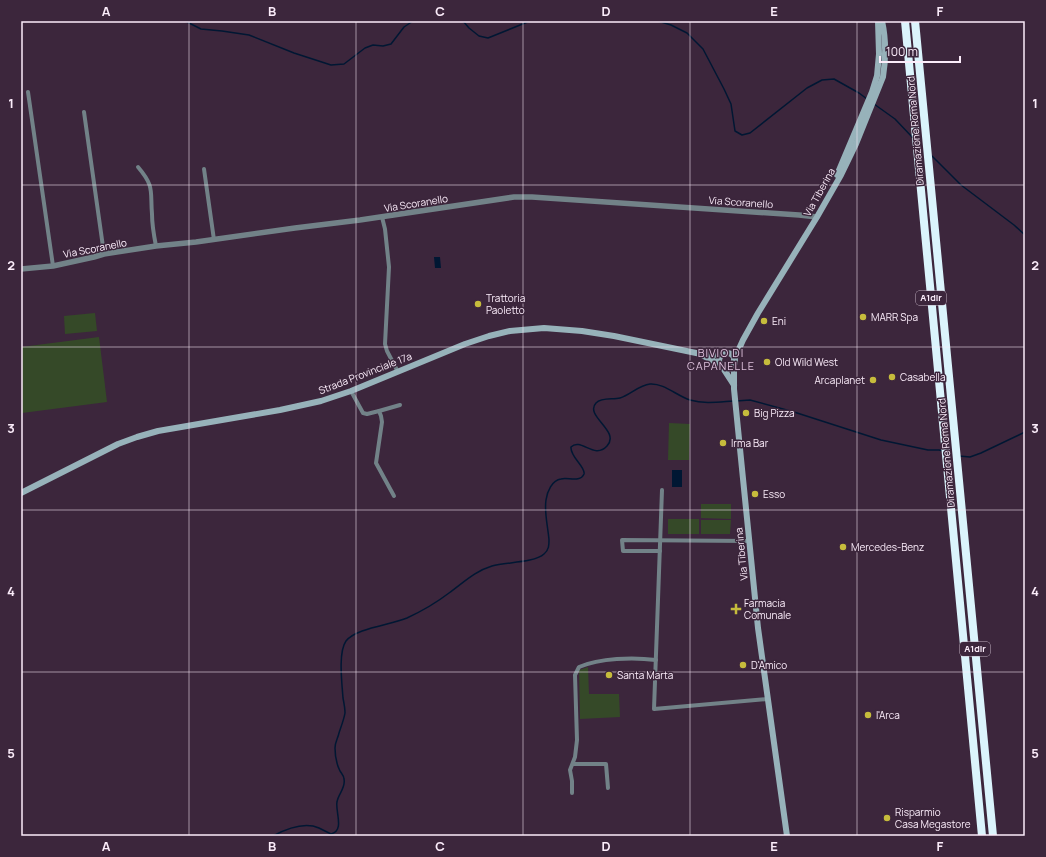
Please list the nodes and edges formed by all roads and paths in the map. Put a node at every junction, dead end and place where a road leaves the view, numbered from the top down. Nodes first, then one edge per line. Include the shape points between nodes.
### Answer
1 (878, 21) edge
2 (882, 21) edge
3 (905, 21) edge
4 (915, 21) edge
5 (28, 92) dead end
6 (874, 92) junction
7 (84, 112) dead end
8 (138, 167) dead end
9 (204, 169) dead end
10 (382, 217) junction
11 (817, 217) junction
12 (214, 240) junction
13 (156, 246) junction
14 (104, 254) junction
15 (53, 266) junction
16 (21, 270) edge
17 (743, 340) junction
18 (701, 354) junction
19 (724, 355) junction
20 (734, 362) junction
21 (721, 366) junction
22 (398, 372) junction
23 (734, 388) junction
24 (351, 391) junction
25 (400, 404) dead end
26 (379, 411) junction
27 (662, 490) dead end
28 (21, 493) edge
29 (394, 496) dead end
30 (660, 540) junction
31 (749, 541) junction
32 (660, 551) junction
33 (656, 660) junction
34 (768, 699) junction
35 (573, 764) junction
36 (608, 788) dead end
37 (572, 793) dead end
38 (787, 836) edge
39 (982, 836) edge
40 (993, 836) edge

1 - 6 main road via 879,64
2 - 6 main road via 885,45 884,70
3 - 39 highway, Diramazione Roma Nord / A1dir
4 - 40 highway, Diramazione Roma Nord / A1dir
5 - 15 street
6 - 11 main road, Via Tiberina via 856,144
7 - 14 street
8 - 13 street via 152,190
9 - 12 street
10 - 11 street, Via Scoranello via 506,198 529,197
10 - 12 street, Via Scoranello
10 - 22 street via 390,268 385,344
11 - 17 main road, Via Tiberina
12 - 13 street, Via Scoranello
13 - 14 street, Via Scoranello
14 - 15 street, Via Scoranello
15 - 16 street, Via Scoranello
17 - 19 main road
17 - 20 main road, Via Tiberina
18 - 19 main road
18 - 21 main road
18 - 22 main road, Strada Provinciale 17a via 594,332 536,328 481,338
19 - 20 main road via 731,355
19 - 21 main road via 719,359
20 - 21 main road via 730,368 725,369
20 - 23 main road, Via Tiberina
21 - 23 main road
22 - 24 main road, Strada Provinciale 17a
23 - 31 main road, Via Tiberina
24 - 26 street via 364,414
24 - 28 main road, Strada Provinciale 17a via 307,405 142,435 118,444
25 - 26 street
26 - 29 street via 382,422 376,463
27 - 30 street
30 - 31 street
30 - 32 street
30 - 32 street via 622,540 622,551
31 - 34 main road, Via Tiberina
32 - 33 street
33 - 34 street via 654,709
33 - 35 street via 640,658 598,661 579,667 575,675 577,740
34 - 38 main road, Via Tiberina
35 - 36 street via 606,764
35 - 37 street via 570,770

